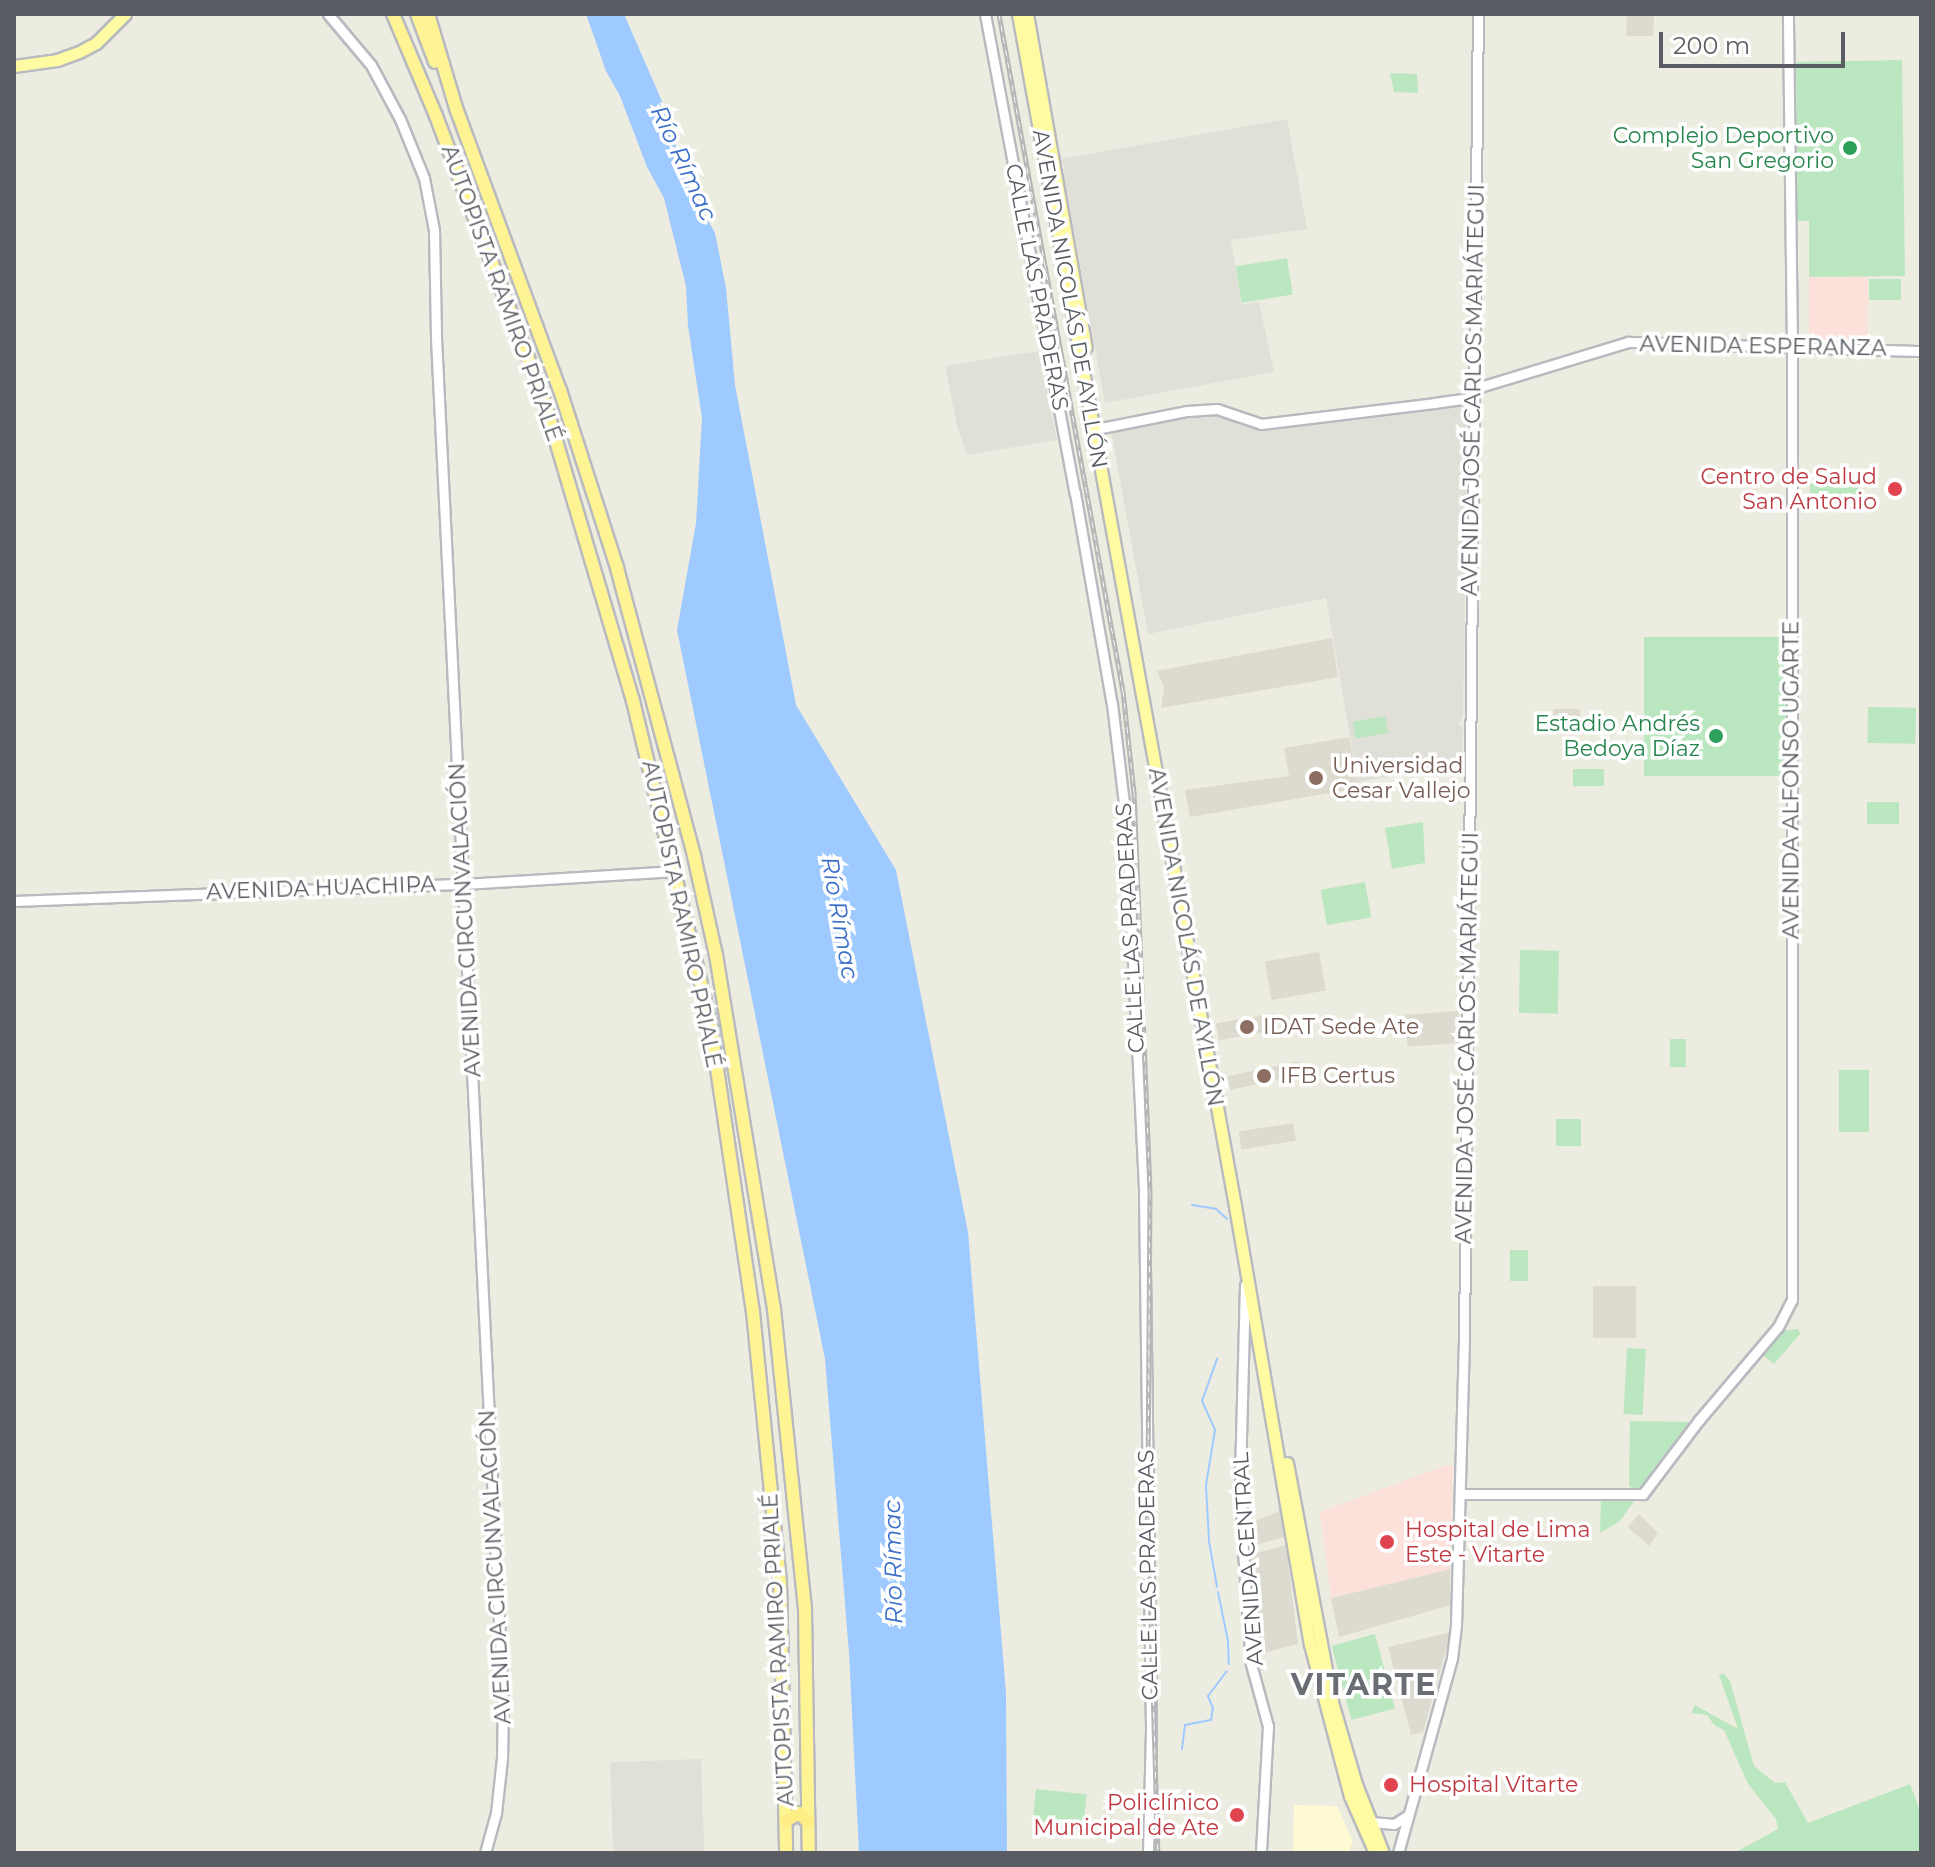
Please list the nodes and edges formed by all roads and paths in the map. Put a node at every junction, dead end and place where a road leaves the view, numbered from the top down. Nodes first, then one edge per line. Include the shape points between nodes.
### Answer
1 (116, 14) edge
2 (125, 14) edge
3 (328, 14) edge
4 (417, 14) edge
5 (428, 14) edge
6 (985, 14) edge
7 (1018, 14) edge
8 (1027, 14) edge
9 (1478, 14) edge
10 (1788, 14) edge
11 (395, 16) edge
12 (14, 63) edge
13 (456, 108) junction
14 (1792, 348) junction
15 (1921, 351) edge
16 (1474, 392) junction
17 (1097, 427) junction
18 (1113, 514) junction
19 (676, 871) junction
20 (464, 884) junction
21 (14, 901) edge
22 (716, 955) junction
23 (1245, 1262) junction
24 (1461, 1494) junction
25 (1407, 1816) junction
26 (786, 1821) junction
27 (808, 1822) junction
28 (1371, 1822) junction
29 (485, 1853) edge
30 (786, 1853) edge
31 (809, 1853) edge
32 (1148, 1853) edge
33 (1261, 1853) edge
34 (1375, 1853) edge
35 (1383, 1853) edge
36 (1398, 1853) edge

1 - 12 main road via 79,47
2 - 12 main road via 79,52 57,60
3 - 20 street, AVENIDA CIRCUNVALACIÓN via 385,89 417,157 431,205
4 - 13 highway
5 - 13 highway, AUTOPISTA RAMIRO PRIALÉ
6 - 32 street, CALLE LAS PRADERAS via 1112,704 1126,820 1144,1193
7 - 17 main road, AVENIDA NICOLÁS DE AYLLÓN
8 - 17 main road, AVENIDA NICOLÁS DE AYLLÓN
9 - 16 street, AVENIDA JOSÉ CARLOS MARIÁTEGUI
10 - 14 street, AVENIDA ALFONSO UGARTE
11 - 19 highway, AUTOPISTA RAMIRO PRIALÉ via 543,397 598,574
13 - 22 highway, AUTOPISTA RAMIRO PRIALÉ via 546,349 613,554
14 - 15 street, AVENIDA ESPERANZA
14 - 16 street, AVENIDA ESPERANZA via 1628,342
14 - 24 street, AVENIDA ALFONSO UGARTE via 1792,1300 1778,1327 1643,1494
16 - 17 street, AVENIDA ESPERANZA via 1468,398 1261,424 1217,409
16 - 24 street, AVENIDA JOSÉ CARLOS MARIÁTEGUI
17 - 18 main road, AVENIDA NICOLÁS DE AYLLÓN
18 - 23 main road, AVENIDA NICOLÁS DE AYLLÓN
18 - 28 main road, AVENIDA NICOLÁS DE AYLLÓN via 1320,1645 1337,1722
19 - 20 street, AVENIDA HUACHIPA
19 - 22 highway via 691,879
19 - 26 highway, AUTOPISTA RAMIRO PRIALÉ via 710,1021 753,1312 780,1582
20 - 21 street, AVENIDA HUACHIPA
20 - 29 street, AVENIDA CIRCUNVALACIÓN via 503,1717 496,1813
22 - 27 highway, AUTOPISTA RAMIRO PRIALÉ via 774,1309 805,1610
23 - 33 street, AVENIDA CENTRAL via 1240,1470 1251,1664 1268,1726
23 - 34 main road, AVENIDA NICOLÁS DE AYLLÓN via 1310,1644 1350,1796
24 - 25 street, AVENIDA JOSÉ CARLOS MARIÁTEGUI via 1452,1658
25 - 28 street via 1394,1824
25 - 36 street, AVENIDA JOSÉ CARLOS MARIÁTEGUI
26 - 27 highway via 799,1813
26 - 30 highway, AUTOPISTA RAMIRO PRIALÉ
27 - 31 highway, AUTOPISTA RAMIRO PRIALÉ
28 - 35 main road, AVENIDA NICOLÁS DE AYLLÓN

